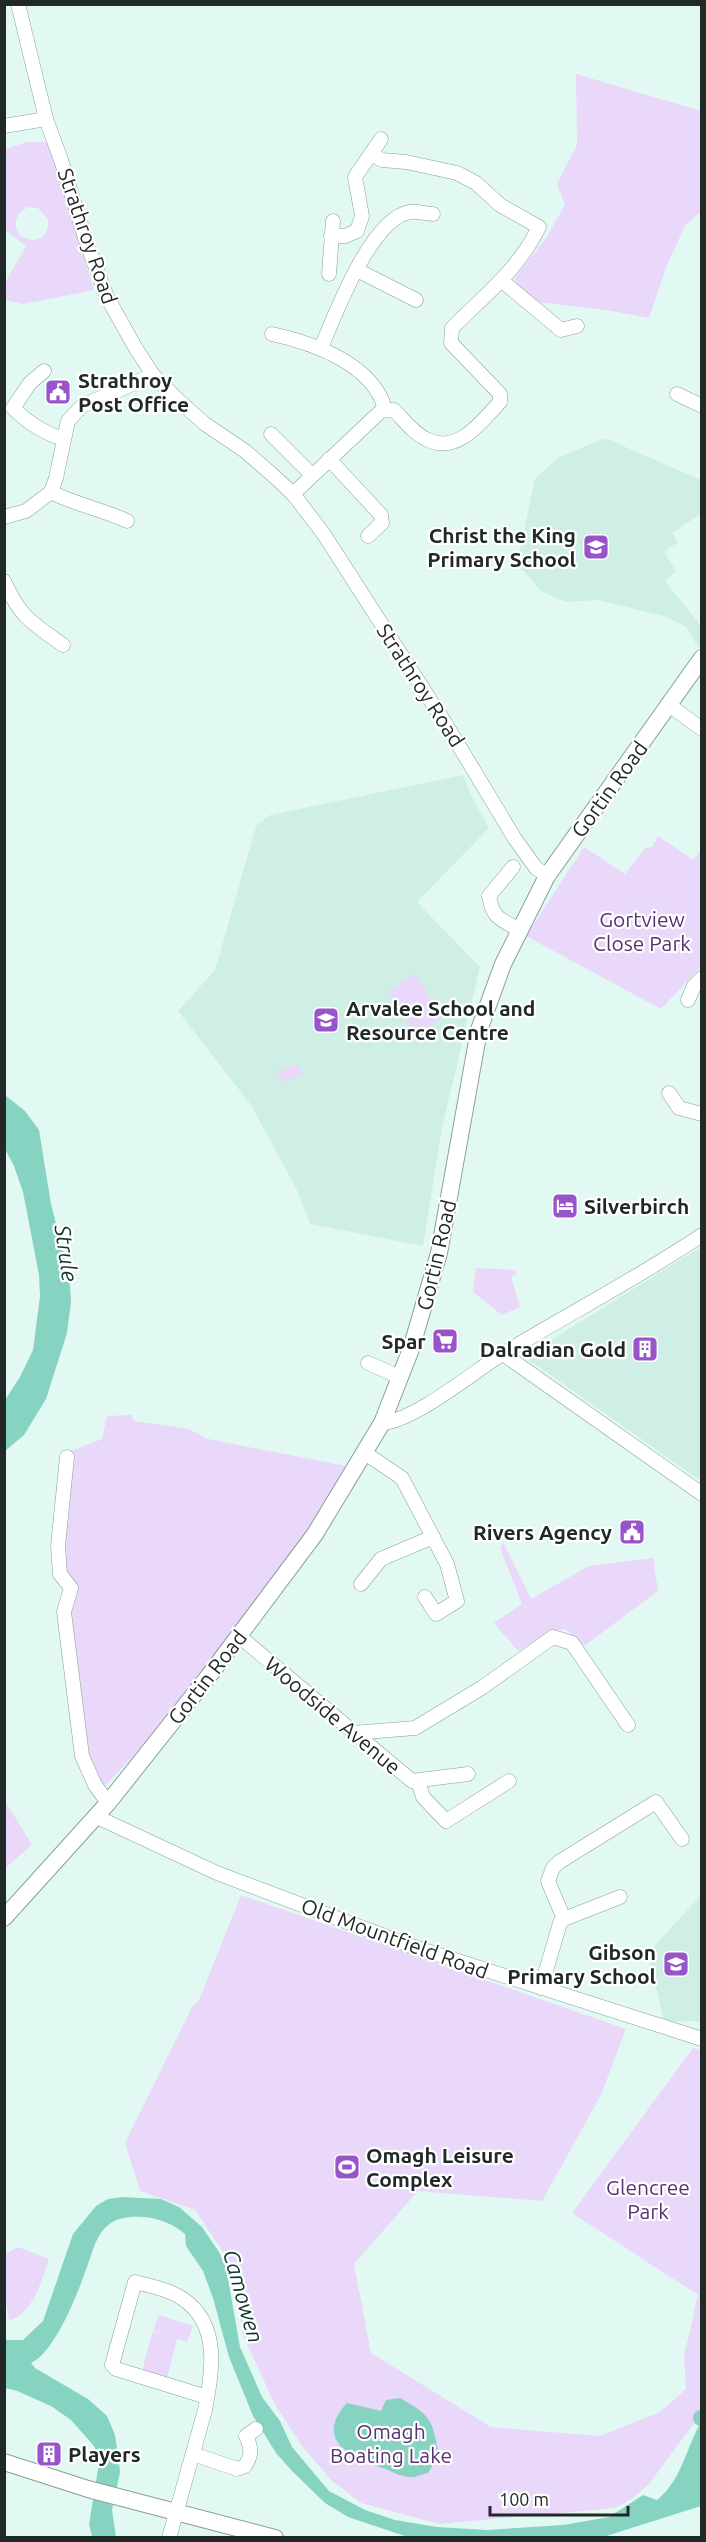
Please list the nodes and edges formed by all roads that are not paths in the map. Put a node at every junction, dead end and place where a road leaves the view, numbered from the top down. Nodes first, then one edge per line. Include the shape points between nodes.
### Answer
1 (18, 4) edge
2 (46, 119) junction
3 (4, 126) edge
4 (381, 139) dead end
5 (371, 154) junction
6 (433, 214) dead end
7 (333, 221) dead end
8 (331, 236) junction
9 (357, 270) junction
10 (329, 274) dead end
11 (501, 280) junction
12 (416, 300) dead end
13 (577, 326) dead end
14 (272, 333) dead end
15 (321, 348) junction
16 (44, 371) dead end
17 (153, 375) junction
18 (677, 394) dead end
19 (702, 406) edge
20 (385, 409) junction
21 (271, 434) dead end
22 (63, 438) junction
23 (329, 459) junction
24 (312, 476) junction
25 (51, 492) junction
26 (293, 495) junction
27 (4, 517) edge
28 (127, 521) dead end
29 (368, 536) dead end
30 (4, 580) edge
31 (63, 645) dead end
32 (702, 658) edge
33 (669, 705) junction
34 (702, 729) edge
35 (513, 867) dead end
36 (547, 876) junction
37 (520, 930) junction
38 (702, 978) edge
39 (688, 1000) dead end
40 (669, 1092) dead end
41 (702, 1114) edge
42 (702, 1236) edge
43 (503, 1354) junction
44 (368, 1362) dead end
45 (400, 1377) junction
46 (382, 1423) junction
47 (365, 1453) junction
48 (67, 1457) dead end
49 (702, 1494) edge
50 (433, 1537) junction
51 (360, 1584) dead end
52 (425, 1597) dead end
53 (239, 1636) junction
54 (628, 1725) dead end
55 (353, 1733) junction
56 (418, 1781) junction
57 (508, 1781) dead end
58 (476, 1786) junction
59 (108, 1803) junction
60 (97, 1818) junction
61 (682, 1839) dead end
62 (621, 1897) dead end
63 (4, 1918) edge
64 (564, 1919) junction
65 (541, 1988) junction
66 (702, 2039) edge
67 (207, 2397) junction
68 (256, 2429) dead end
69 (193, 2454) junction
70 (4, 2462) edge
71 (176, 2512) junction
72 (169, 2538) edge
73 (275, 2538) edge

1 - 2 street, Strathroy Road
2 - 3 street
2 - 17 street, Strathroy Road via 97,274
4 - 5 street
5 - 8 street via 356,177 362,216 357,231
5 - 11 street via 382,160 457,173 539,227 529,248
6 - 9 street via 410,212 393,219
7 - 8 street
8 - 10 street
9 - 12 street
9 - 15 street via 334,312
11 - 13 street via 561,330
11 - 20 street via 452,327 450,343 500,394 500,402 467,435 448,442 428,441 394,410
14 - 15 street
15 - 20 street via 344,359 362,375 380,395
16 - 22 street via 30,383 13,408 25,420
17 - 22 street via 82,406 68,420
17 - 26 street, Strathroy Road via 205,424 245,452
18 - 19 street
20 - 23 street
21 - 24 street
22 - 25 street
23 - 24 street
23 - 29 street via 381,515 382,523
24 - 26 street
25 - 27 street via 26,511
25 - 28 street
26 - 36 street, Strathroy Road via 323,533 387,631 521,848
30 - 31 street via 15,604 33,624
32 - 33 main road, Gortin Road
33 - 34 street
33 - 36 main road, Gortin Road
35 - 37 street via 489,896 497,918
36 - 37 main road, Gortin Road
37 - 45 main road, Gortin Road via 478,1030 432,1285
38 - 39 street
40 - 41 street via 679,1108
42 - 43 street
43 - 46 street via 413,1413 392,1423
43 - 49 street
44 - 45 street
45 - 46 main road, Gortin Road
46 - 47 main road, Gortin Road
47 - 50 street via 402,1478
47 - 53 main road, Gortin Road via 315,1534
48 - 59 street via 58,1546 60,1574 71,1588 64,1612 82,1756
50 - 51 street via 381,1560
50 - 52 street via 447,1564 458,1601 436,1614
53 - 55 street, Woodside Avenue
53 - 59 main road, Gortin Road
54 - 55 street via 572,1643 553,1637 483,1687 415,1728
55 - 56 street, Woodside Avenue via 411,1781
56 - 58 street, Woodside Avenue
56 - 58 street via 423,1797 446,1821
57 - 58 street
59 - 60 main road, Gortin Road
60 - 63 main road, Gortin Road
60 - 65 street, Old Mountfield Road via 217,1873 411,1946
61 - 64 street via 656,1802 559,1862 548,1881
62 - 64 street
64 - 65 street
65 - 66 street, Old Mountfield Road
67 - 67 street via 213,2367 209,2339 200,2316 183,2299 135,2282 112,2365 116,2370
67 - 69 street
68 - 69 street via 246,2436 252,2448 245,2466 237,2469
69 - 71 street
70 - 71 main road
71 - 72 street
71 - 73 main road

